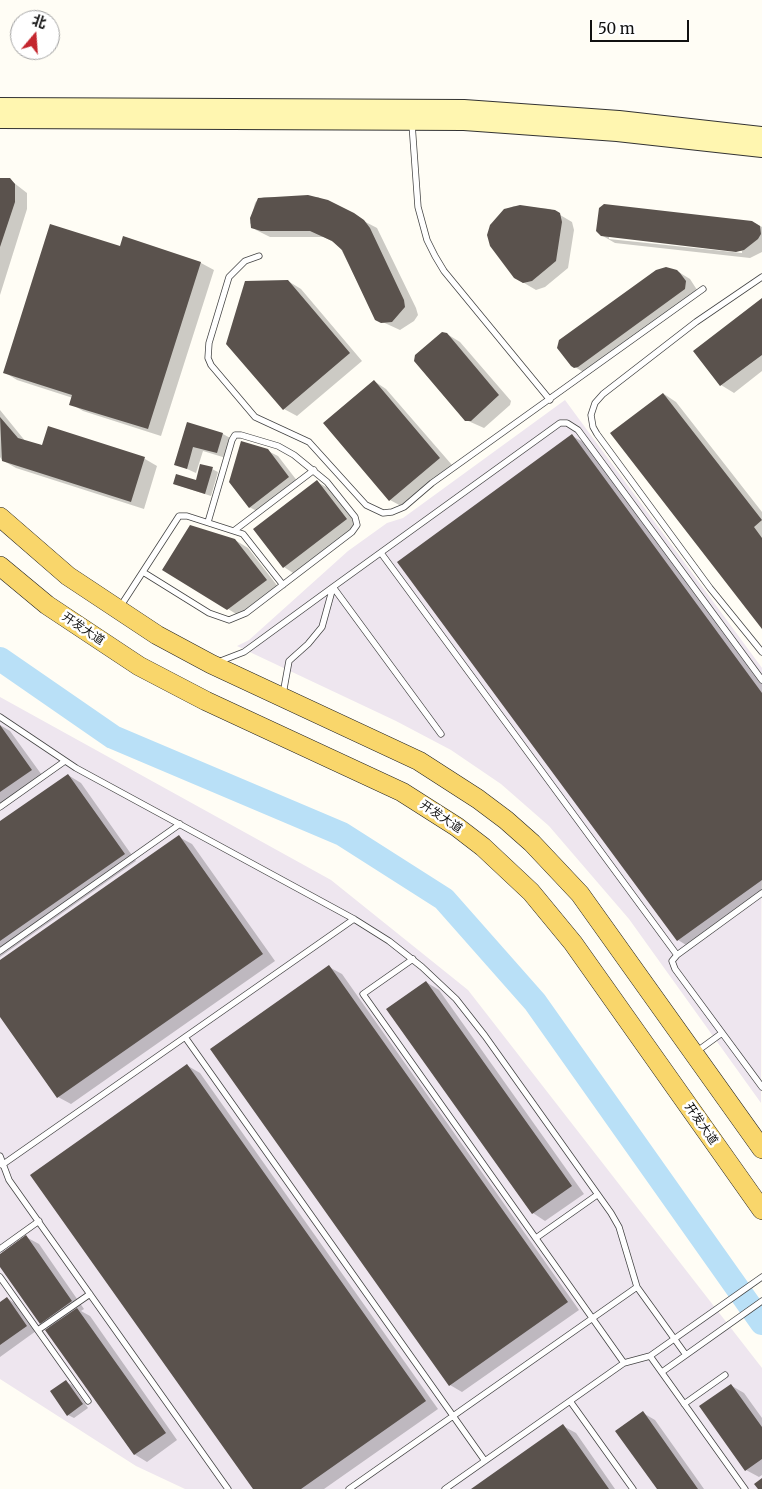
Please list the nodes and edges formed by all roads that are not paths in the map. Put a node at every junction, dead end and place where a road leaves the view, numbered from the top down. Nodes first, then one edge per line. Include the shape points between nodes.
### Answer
1 (0, 106) edge
2 (412, 114) junction
3 (0, 120) edge
4 (762, 135) edge
5 (762, 149) edge
6 (259, 256) dead end
7 (762, 277) edge
8 (703, 289) dead end
9 (550, 400) junction
10 (314, 470) junction
11 (0, 517) edge
12 (208, 522) junction
13 (235, 530) junction
14 (381, 553) junction
15 (0, 566) edge
16 (143, 572) junction
17 (283, 585) junction
18 (333, 587) junction
19 (118, 610) junction
20 (762, 652) edge
21 (211, 664) junction
22 (762, 680) edge
23 (282, 697) junction
24 (0, 717) edge
25 (441, 734) dead end
26 (66, 761) junction
27 (0, 807) edge
28 (180, 824) junction
29 (762, 893) edge
30 (354, 919) junction
31 (0, 951) edge
32 (677, 955) junction
33 (412, 959) junction
34 (722, 1033) junction
35 (185, 1037) junction
36 (694, 1053) junction
37 (762, 1087) edge
38 (762, 1149) edge
39 (0, 1156) edge
40 (2, 1166) junction
41 (597, 1195) junction
42 (762, 1210) edge
43 (39, 1221) junction
44 (536, 1238) junction
45 (0, 1249) edge
46 (0, 1277) edge
47 (762, 1277) edge
48 (637, 1287) junction
49 (90, 1294) junction
50 (762, 1302) edge
51 (592, 1318) junction
52 (38, 1330) junction
53 (674, 1339) junction
54 (686, 1355) junction
55 (650, 1356) junction
56 (624, 1363) junction
57 (662, 1372) junction
58 (725, 1375) dead end
59 (88, 1401) dead end
60 (570, 1401) junction
61 (684, 1404) junction
62 (453, 1416) junction
63 (485, 1461) junction
64 (228, 1489) edge
65 (349, 1489) edge
66 (445, 1489) edge
67 (633, 1489) edge
68 (745, 1489) edge

1 - 2 main road
2 - 3 main road
2 - 4 main road via 567,114
2 - 5 main road
2 - 9 lane via 418,207 427,240 444,271
6 - 9 lane via 245,261 230,277 209,343 211,365 255,417 309,442 370,508 383,513 401,510 425,488
7 - 20 lane via 696,322 603,394 595,403 592,415 597,434 710,588
8 - 9 lane
10 - 12 lane via 286,450 235,435
10 - 13 lane
10 - 17 lane via 355,517 357,525
11 - 19 main road via 68,576
12 - 13 lane
12 - 16 lane via 179,516
13 - 17 lane via 248,540
14 - 18 lane
14 - 22 lane via 555,426 567,422 578,430
14 - 32 lane
15 - 42 main road, 开发大道 via 54,610 139,666 206,701 402,792 483,847 531,892 568,936
16 - 17 lane via 209,613 228,620 246,613
16 - 19 lane
18 - 21 lane via 244,652
18 - 23 lane via 322,627 288,661
18 - 25 lane
19 - 21 main road via 157,636
21 - 23 main road
23 - 36 main road via 419,761 506,820 580,894
24 - 26 lane
26 - 27 lane
26 - 28 lane
28 - 30 lane
28 - 31 lane
29 - 32 lane
30 - 33 lane
30 - 35 lane
32 - 34 lane via 672,961 675,968
33 - 41 lane via 456,999
33 - 44 lane via 363,994
34 - 36 lane
34 - 37 lane
35 - 40 lane
35 - 62 lane
36 - 38 main road
39 - 40 lane
40 - 43 lane
41 - 44 lane
41 - 48 lane via 619,1227
43 - 45 lane
43 - 49 lane
44 - 51 lane
46 - 52 lane
47 - 53 lane
48 - 51 lane
48 - 53 lane
49 - 52 lane
49 - 64 lane
50 - 54 lane
51 - 56 lane
51 - 62 lane
52 - 59 lane
53 - 54 lane
53 - 55 lane
54 - 57 lane
55 - 56 lane
55 - 57 lane
56 - 60 lane
57 - 61 lane
58 - 61 lane
60 - 63 lane
60 - 67 lane
61 - 68 lane
62 - 63 lane
62 - 65 lane
63 - 66 lane

